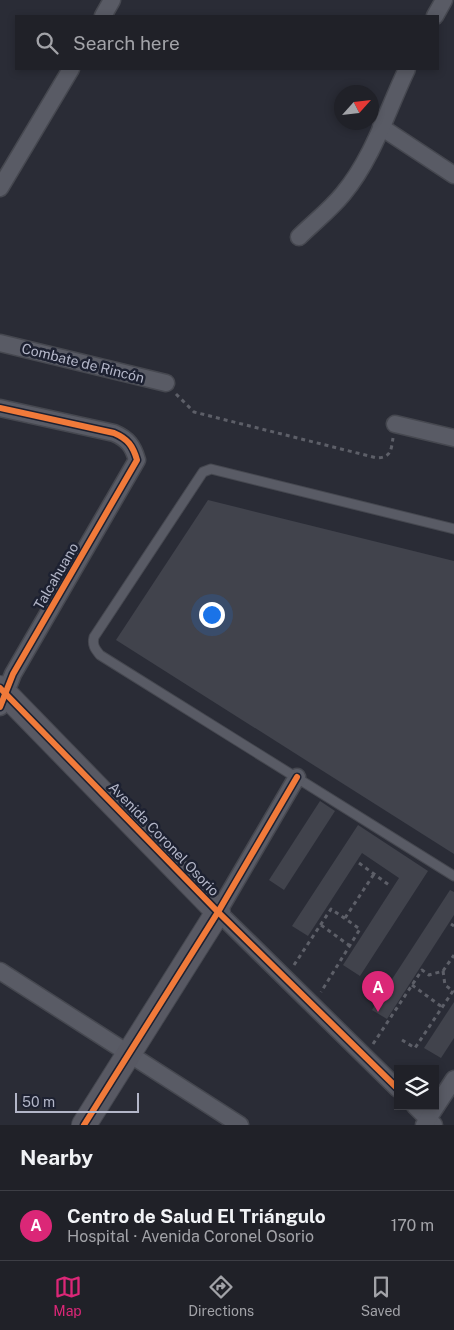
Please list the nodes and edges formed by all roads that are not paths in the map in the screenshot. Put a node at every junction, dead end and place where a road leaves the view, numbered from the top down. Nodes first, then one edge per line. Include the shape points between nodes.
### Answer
1 (112, 0) edge
2 (444, 0) edge
3 (104, 15) edge
4 (436, 15) edge
5 (70, 70) edge
6 (407, 70) edge
7 (381, 127) junction
8 (454, 175) edge
9 (0, 188) edge
10 (299, 237) dead end
11 (0, 342) edge
12 (166, 383) road end
13 (0, 408) edge
14 (395, 424) road end
15 (454, 438) edge
16 (454, 529) edge
17 (2, 696) edge
18 (297, 777) junction
19 (454, 876) edge
20 (218, 912) junction
21 (0, 971) edge
22 (129, 1054) junction
23 (454, 1079) edge
24 (394, 1085) edge
25 (418, 1110) edge
26 (429, 1123) edge
27 (84, 1125) edge
28 (240, 1125) edge

1 - 3 street
2 - 4 street
5 - 9 street
6 - 7 street
7 - 8 street
7 - 10 street via 375,144 342,194
11 - 12 street, Combate de Rincón
13 - 17 street, Talcahuano via 114,433 132,445 138,460
14 - 15 street
16 - 18 lane via 211,469 203,472 94,637 95,650 100,655
17 - 20 street, Avenida Coronel Osorio
18 - 19 lane
18 - 20 street
20 - 22 street
20 - 24 street, Avenida Coronel Osorio
21 - 22 street
22 - 27 street
22 - 28 street
23 - 26 street
25 - 26 street

